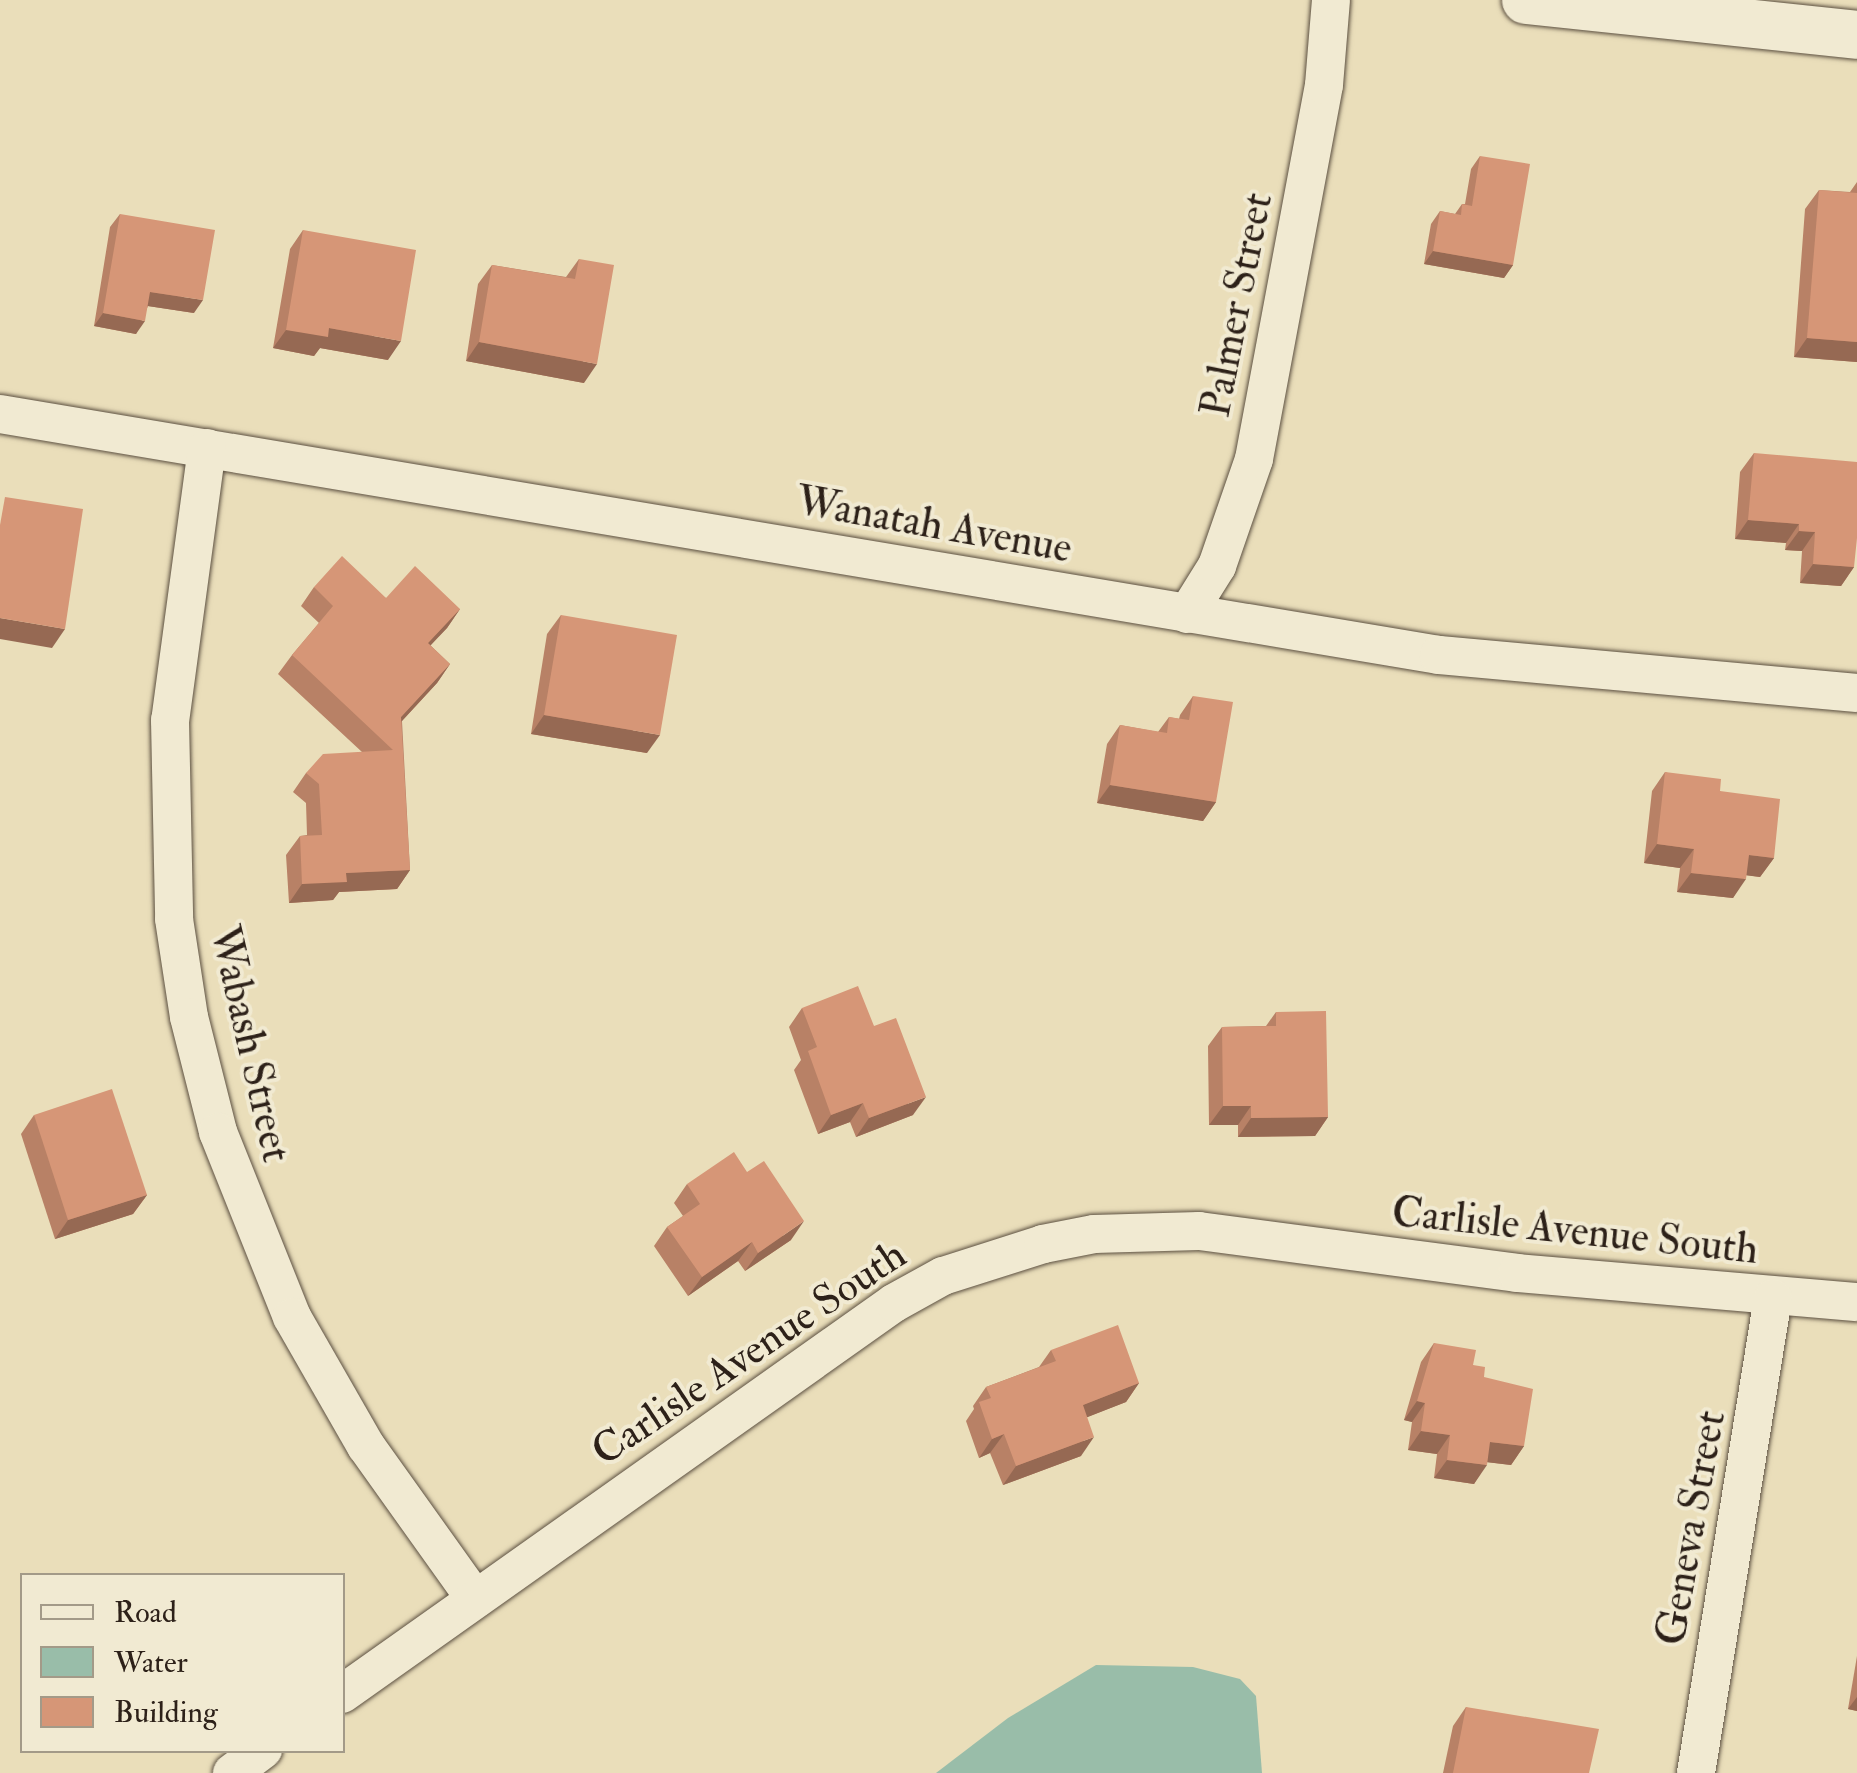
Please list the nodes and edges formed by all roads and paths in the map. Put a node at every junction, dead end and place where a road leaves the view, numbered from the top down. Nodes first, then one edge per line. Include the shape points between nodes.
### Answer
1 (1331, 0) edge
2 (1526, 0) edge
3 (1857, 35) edge
4 (0, 414) edge
5 (207, 448) junction
6 (1187, 614) junction
7 (1857, 693) edge
8 (1773, 1298) junction
9 (1857, 1302) edge
10 (474, 1599) junction
11 (345, 1692) edge
12 (260, 1753) edge
13 (232, 1773) edge
14 (1696, 1773) edge

1 - 6 street, Palmer Street via 1324,85 1254,459 1217,566
2 - 3 street
4 - 5 street, Wanatah Avenue
5 - 6 street, Wanatah Avenue
5 - 10 street, Wabash Street via 170,720 174,918 190,1017 218,1132 292,1317 366,1446
6 - 7 street, Wanatah Avenue via 1439,655
8 - 9 street, Carlisle Avenue South
8 - 10 street, Carlisle Avenue South via 1200,1232 1094,1234 1043,1244 943,1276 894,1302
8 - 14 street, Geneva Street
10 - 11 street, Carlisle Avenue South
12 - 13 street

